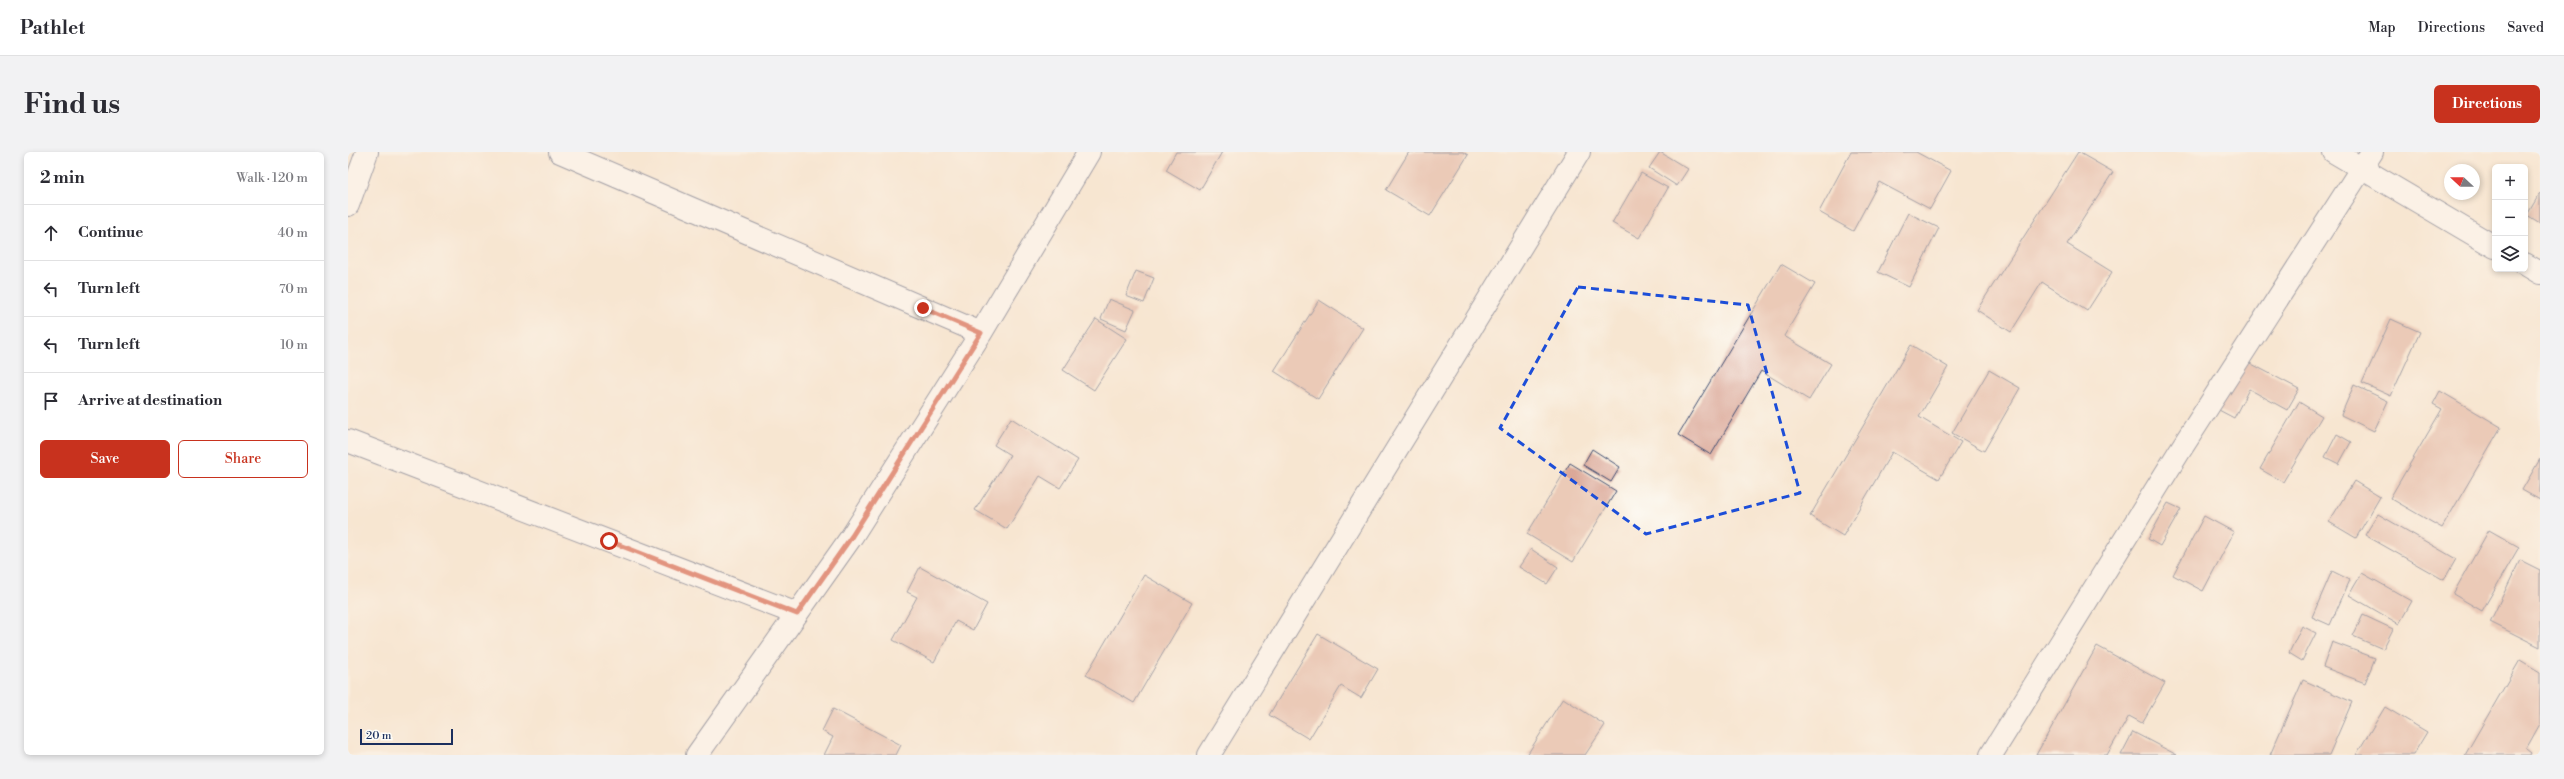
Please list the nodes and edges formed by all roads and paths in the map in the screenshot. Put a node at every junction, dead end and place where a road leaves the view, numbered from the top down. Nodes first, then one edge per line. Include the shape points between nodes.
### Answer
1 (367, 152) edge
2 (560, 152) edge
3 (1089, 152) edge
4 (1579, 152) edge
5 (2334, 152) edge
6 (2368, 160) edge
7 (348, 205) edge
8 (2492, 245) edge
9 (2528, 266) edge
10 (2540, 273) edge
11 (981, 333) junction
12 (348, 441) edge
13 (797, 614) junction
14 (697, 755) edge
15 (1209, 755) edge
16 (1991, 755) edge

1 - 7 street
2 - 11 street
3 - 11 street
4 - 15 street
5 - 6 street
6 - 8 street
6 - 16 street via 2180,452
9 - 10 street
11 - 13 street via 852,536
12 - 13 street
13 - 14 street

